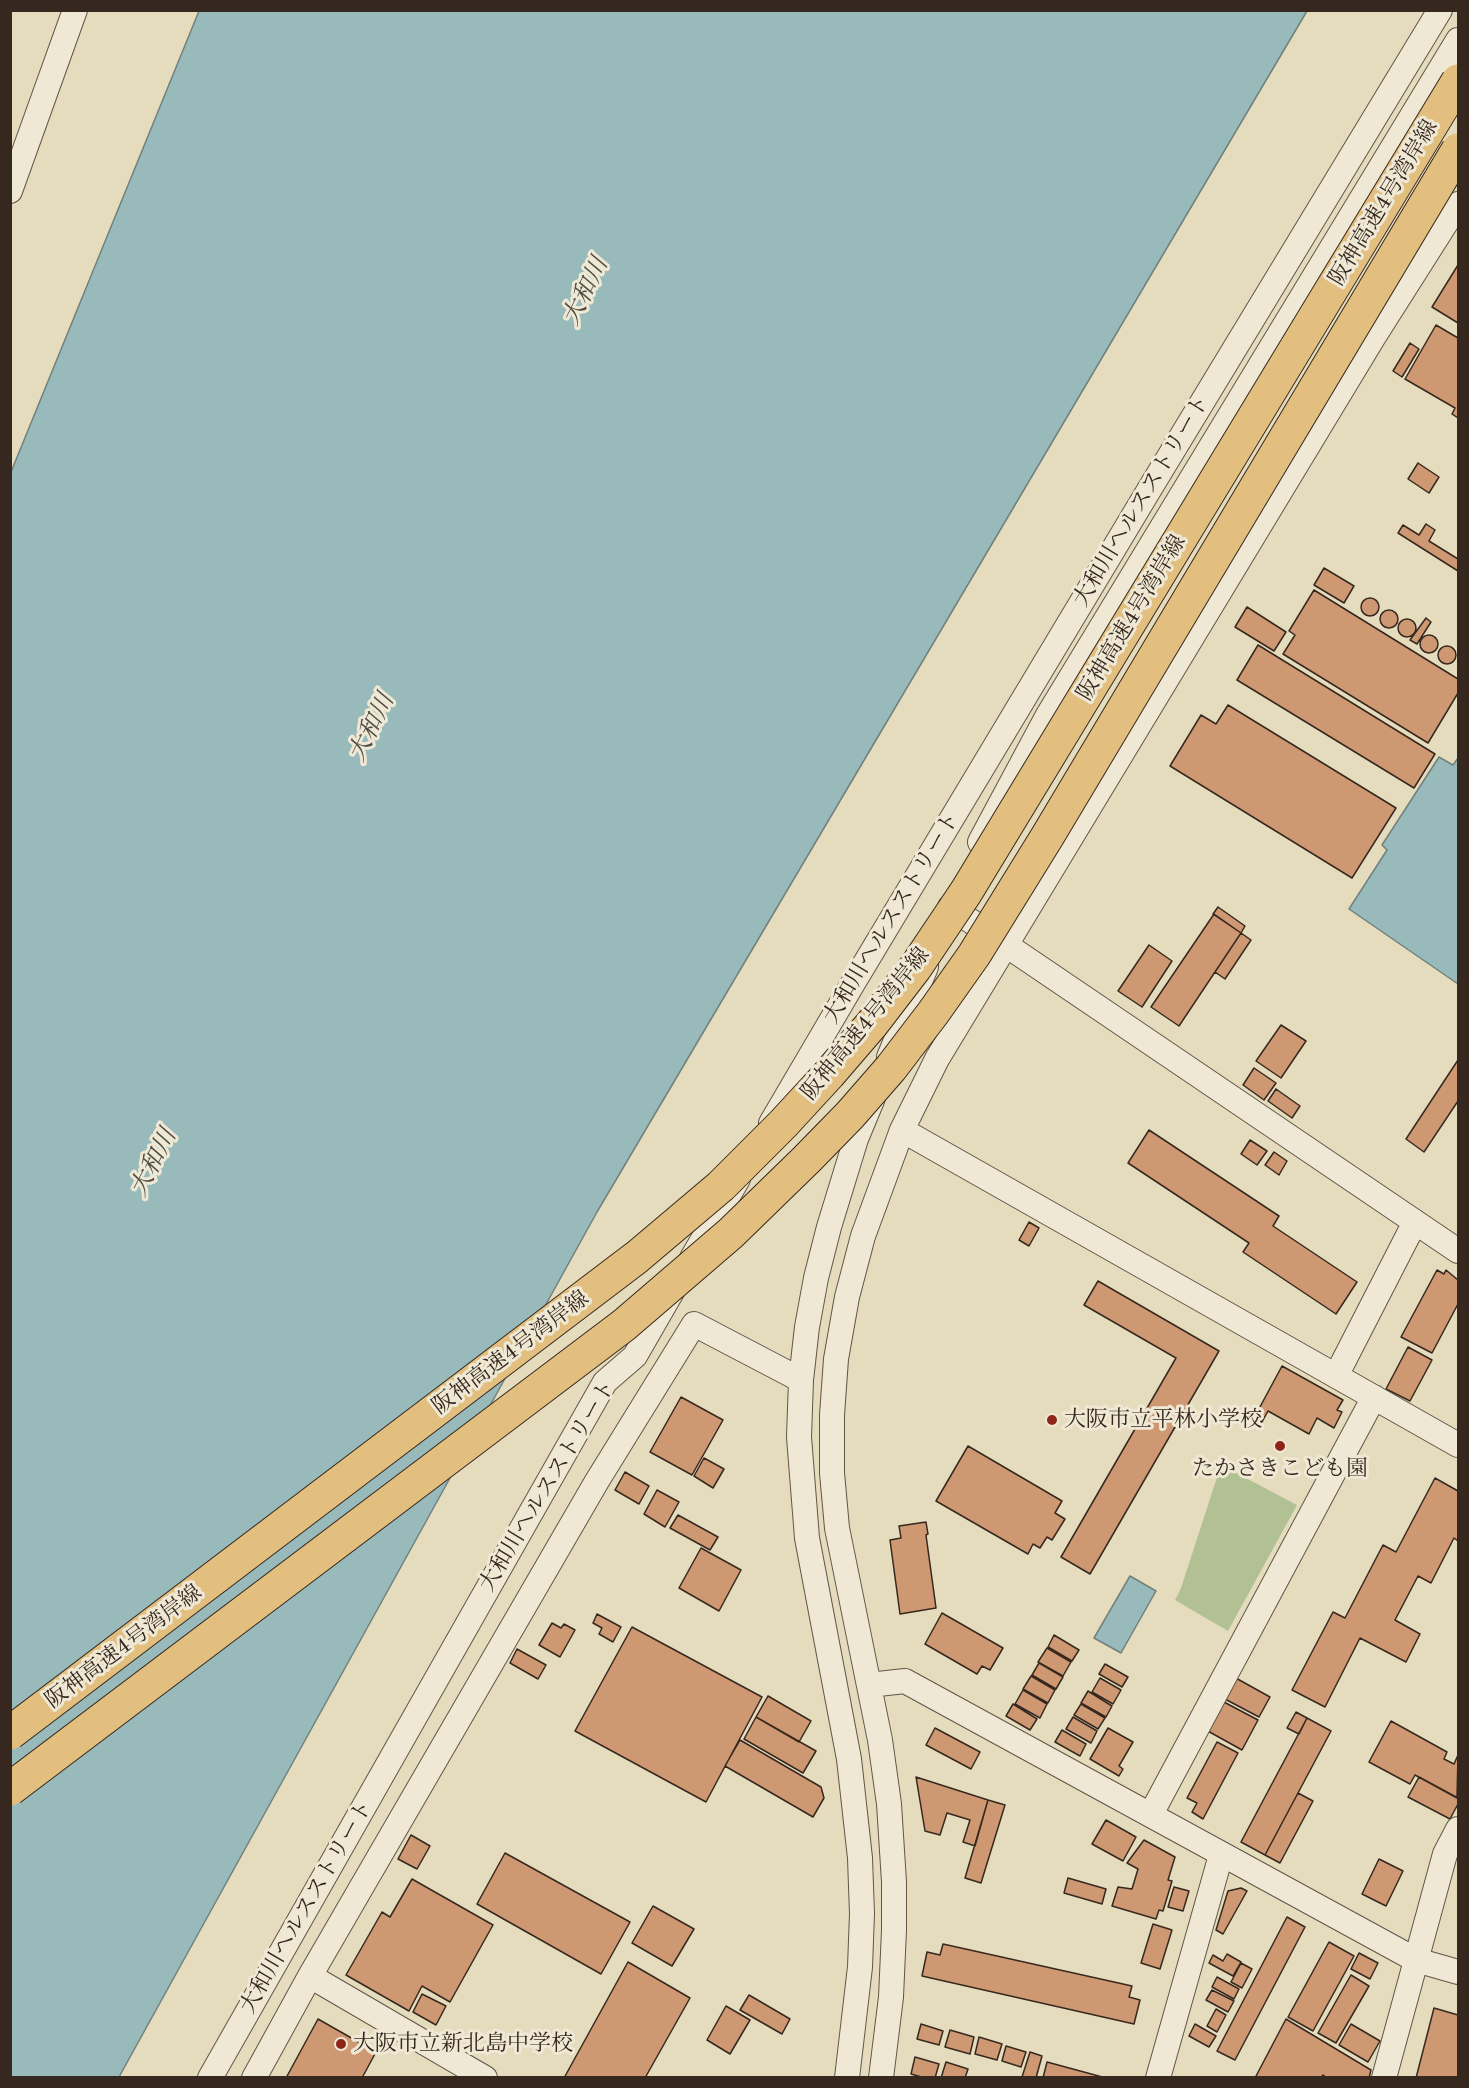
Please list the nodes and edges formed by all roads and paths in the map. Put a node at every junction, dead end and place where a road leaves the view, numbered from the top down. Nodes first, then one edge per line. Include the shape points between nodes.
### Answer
1 (75, 10) edge
2 (1440, 10) edge
3 (1458, 40) edge
4 (1458, 81) edge
5 (1403, 132) junction
6 (1458, 150) edge
7 (1458, 164) edge
8 (10, 191) edge
9 (1458, 204) edge
10 (950, 907) junction
11 (1007, 944) junction
12 (902, 1130) junction
13 (1415, 1222) junction
14 (1458, 1251) edge
15 (1336, 1376) junction
16 (801, 1380) junction
17 (1374, 1397) junction
18 (1458, 1445) edge
19 (869, 1685) junction
20 (10, 1733) edge
21 (10, 1789) edge
22 (1151, 1814) junction
23 (1458, 1829) edge
24 (1221, 1855) junction
25 (1416, 1960) junction
26 (1458, 1972) edge
27 (310, 1976) junction
28 (210, 2078) edge
29 (254, 2078) edge
30 (485, 2078) edge
31 (847, 2078) edge
32 (880, 2078) edge
33 (1158, 2078) edge
34 (1384, 2078) edge

1 - 8 street
2 - 28 street, 大和川ヘルスストリート via 852,985 635,1356 605,1382
3 - 5 street
4 - 20 highway, 阪神高速4号湾岸線, bridge via 966,892 915,968 829,1074 721,1186 637,1257
5 - 7 street
5 - 10 street via 1048,715 980,841
6 - 21 highway, 阪神高速4号湾岸線, bridge via 986,935 933,1013 877,1083 739,1225 624,1325
9 - 11 street via 1372,338
10 - 11 street
10 - 16 street via 856,1139 828,1227 807,1327
11 - 12 street via 937,1059
11 - 13 street
12 - 15 street
12 - 19 street via 862,1236 847,1297 836,1359 832,1415 837,1528
13 - 14 street
13 - 15 street
15 - 17 street
16 - 27 street via 694,1324 597,1481
16 - 31 street via 799,1437 807,1538 849,1759 860,1858 860,1967
17 - 18 street
17 - 22 street
19 - 22 street via 905,1682
19 - 32 street via 890,1804 894,1882 891,1997
22 - 24 street
23 - 25 street via 1445,1854
24 - 25 street
24 - 33 street
25 - 26 street
25 - 34 street
27 - 29 street
27 - 30 street

